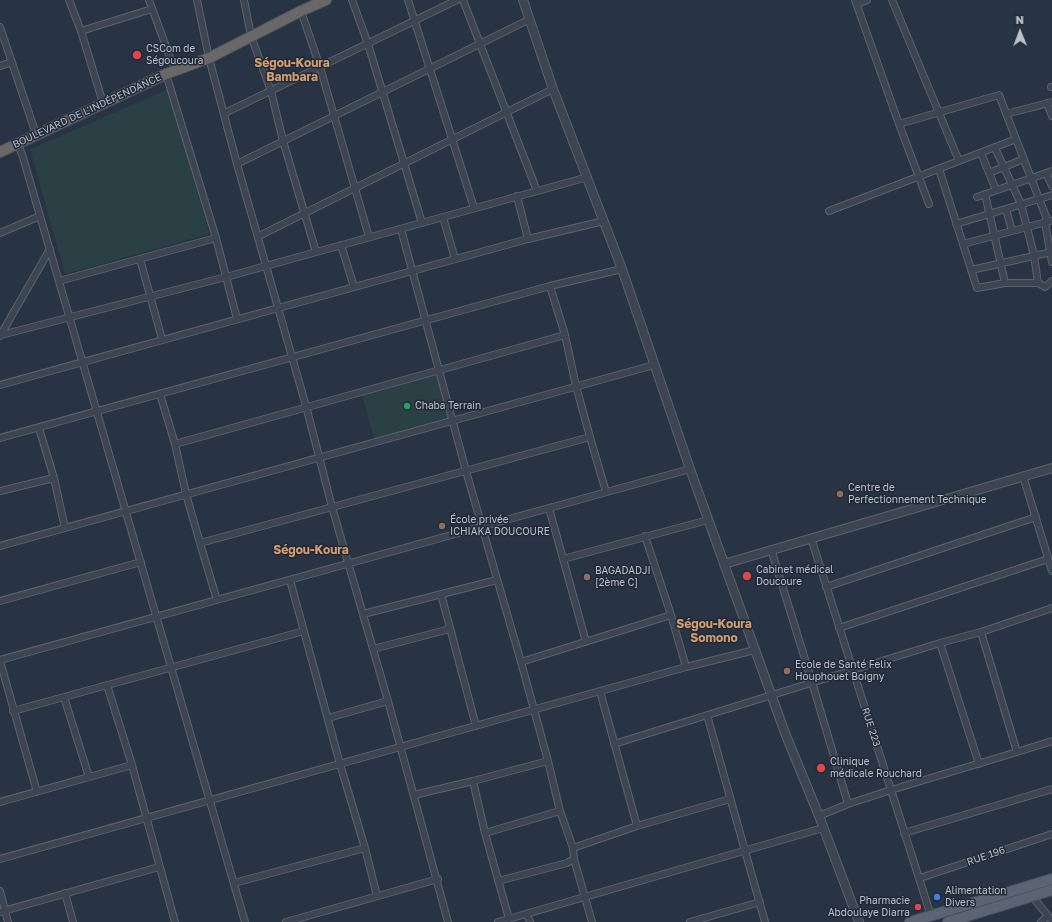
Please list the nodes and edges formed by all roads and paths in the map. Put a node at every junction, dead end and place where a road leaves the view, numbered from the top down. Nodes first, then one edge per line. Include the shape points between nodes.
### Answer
1 (69, 0) edge
2 (149, 0) edge
3 (197, 0) edge
4 (244, 0) edge
5 (352, 0) edge
6 (408, 0) edge
7 (457, 0) edge
8 (463, 0) edge
9 (523, 0) edge
10 (867, 0) edge
11 (892, 0) edge
12 (320, 1) edge
13 (856, 2) edge
14 (152, 9) junction
15 (301, 11) junction
16 (530, 19) junction
17 (415, 21) junction
18 (0, 27) edge
19 (81, 31) junction
20 (251, 36) junction
21 (480, 43) junction
22 (368, 44) junction
23 (209, 58) junction
24 (12, 62) junction
25 (0, 66) edge
26 (320, 67) junction
27 (430, 68) junction
28 (170, 73) junction
29 (553, 88) junction
30 (271, 91) junction
31 (382, 92) junction
32 (103, 103) junction
33 (1049, 103) edge
34 (506, 112) junction
35 (939, 112) junction
36 (225, 113) junction
37 (1006, 114) junction
38 (334, 116) junction
39 (1052, 116) edge
40 (899, 124) junction
41 (36, 134) junction
42 (452, 139) junction
43 (1016, 139) junction
44 (283, 140) junction
45 (17, 143) junction
46 (995, 148) junction
47 (0, 152) edge
48 (980, 153) junction
49 (1024, 159) junction
50 (959, 161) junction
51 (404, 163) junction
52 (237, 164) junction
53 (1004, 167) junction
54 (939, 169) junction
55 (1049, 172) edge
56 (989, 173) junction
57 (588, 177) junction
58 (919, 177) junction
59 (1031, 178) junction
60 (1012, 184) junction
61 (1052, 186) edge
62 (354, 188) junction
63 (996, 190) junction
64 (537, 191) junction
65 (985, 194) junction
66 (1052, 195) edge
67 (517, 196) junction
68 (977, 197) dead end
69 (1039, 199) junction
70 (929, 204) dead end
71 (1021, 204) junction
72 (474, 208) junction
73 (1006, 209) junction
74 (829, 211) dead end
75 (305, 212) junction
76 (990, 214) junction
77 (40, 216) junction
78 (443, 217) junction
79 (604, 221) junction
80 (1048, 222) edge
81 (422, 223) junction
82 (956, 224) junction
83 (1027, 227) junction
84 (401, 228) junction
85 (1012, 231) junction
86 (0, 233) edge
87 (258, 236) junction
88 (994, 236) junction
89 (369, 237) junction
90 (216, 238) junction
91 (528, 239) junction
92 (963, 244) junction
93 (342, 245) junction
94 (50, 249) junction
95 (316, 252) junction
96 (1051, 252) edge
97 (1034, 256) junction
98 (140, 259) junction
99 (455, 259) junction
100 (1052, 262) edge
101 (1000, 263) junction
102 (267, 266) junction
103 (622, 269) junction
104 (971, 270) junction
105 (412, 271) junction
106 (226, 277) junction
107 (59, 281) junction
108 (1052, 281) edge
109 (1038, 282) junction
110 (1005, 283) junction
111 (550, 286) junction
112 (354, 287) junction
113 (150, 297) junction
114 (278, 308) junction
115 (70, 317) junction
116 (237, 319) junction
117 (426, 320) junction
118 (564, 335) junction
119 (0, 336) edge
120 (162, 340) junction
121 (292, 358) junction
122 (82, 361) junction
123 (654, 365) junction
124 (438, 369) junction
125 (0, 385) edge
126 (576, 386) junction
127 (160, 394) junction
128 (306, 406) junction
129 (97, 412) junction
130 (452, 420) junction
131 (39, 428) junction
132 (590, 437) junction
133 (0, 438) edge
134 (175, 444) junction
135 (318, 458) junction
136 (1052, 468) edge
137 (690, 469) junction
138 (466, 471) junction
139 (1023, 476) junction
140 (54, 478) junction
141 (0, 491) edge
142 (606, 492) junction
143 (186, 494) junction
144 (332, 507) junction
145 (549, 508) junction
146 (126, 512) junction
147 (1036, 517) junction
148 (708, 520) junction
149 (483, 526) junction
150 (65, 528) junction
151 (645, 536) junction
152 (811, 538) junction
153 (200, 543) junction
154 (0, 546) edge
155 (771, 549) junction
156 (563, 558) junction
157 (1048, 559) junction
158 (140, 562) junction
159 (349, 563) junction
160 (724, 564) junction
161 (1052, 571) edge
162 (290, 580) junction
163 (498, 580) junction
164 (826, 587) junction
165 (441, 594) junction
166 (217, 600) junction
167 (0, 601) edge
168 (1052, 608) edge
169 (364, 614) junction
170 (671, 615) junction
171 (156, 616) junction
172 (839, 628) junction
173 (450, 629) junction
174 (304, 631) junction
175 (981, 632) junction
176 (586, 642) junction
177 (940, 643) junction
178 (374, 649) junction
179 (755, 650) junction
180 (0, 660) edge
181 (521, 662) junction
182 (171, 667) junction
183 (686, 667) junction
184 (853, 670) junction
185 (812, 682) junction
186 (107, 685) junction
187 (600, 691) junction
188 (772, 695) junction
189 (64, 697) junction
190 (388, 701) junction
191 (533, 709) junction
192 (13, 710) junction
193 (706, 715) junction
194 (328, 718) junction
195 (476, 726) junction
196 (1052, 741) edge
197 (614, 744) junction
198 (400, 747) junction
199 (1017, 752) junction
200 (548, 761) junction
201 (340, 764) junction
202 (979, 764) junction
203 (132, 765) junction
204 (89, 777) junction
205 (473, 781) junction
206 (1052, 788) edge
207 (891, 790) junction
208 (37, 792) junction
209 (414, 795) junction
210 (730, 799) junction
211 (209, 800) junction
212 (0, 802) edge
213 (848, 804) junction
214 (560, 811) junction
215 (819, 816) junction
216 (145, 818) junction
217 (638, 826) junction
218 (823, 828) junction
219 (485, 833) junction
220 (904, 833) junction
221 (1052, 834) edge
222 (365, 848) junction
223 (573, 848) junction
224 (744, 850) junction
225 (0, 859) edge
226 (574, 859) junction
227 (159, 867) junction
228 (920, 878) junction
229 (438, 879) junction
230 (1052, 879) edge
231 (498, 881) junction
232 (234, 884) junction
233 (1052, 890) edge
234 (0, 891) edge
235 (65, 893) junction
236 (377, 896) junction
237 (1032, 896) junction
238 (585, 897) junction
239 (760, 902) junction
240 (3, 911) edge
241 (527, 914) junction
242 (931, 916) junction
243 (509, 919) junction
244 (1050, 919) edge
245 (8, 922) edge
246 (73, 922) edge
247 (175, 922) edge
248 (245, 922) edge
249 (286, 922) edge
250 (448, 922) edge
251 (498, 922) edge
252 (530, 922) edge
253 (592, 922) edge
254 (690, 922) edge
255 (765, 922) edge
256 (859, 922) edge
257 (910, 922) edge
258 (948, 922) edge
259 (1041, 922) edge

1 - 19 street
2 - 14 street
3 - 23 street
4 - 20 street
5 - 22 street
6 - 17 street
7 - 17 street
8 - 21 street
9 - 16 street
10 - 13 street
11 - 35 street
12 - 15 highway, BOULEVARD DE L'INDÉPENDANCE
13 - 40 street
14 - 19 street
14 - 28 street
15 - 20 highway, BOULEVARD DE L'INDÉPENDANCE
15 - 26 street
16 - 21 street
16 - 29 street
17 - 22 street
17 - 27 street
18 - 24 street
19 - 32 street
20 - 23 highway, BOULEVARD DE L'INDÉPENDANCE
20 - 30 street
21 - 27 street
21 - 34 street
22 - 26 street
22 - 31 street
23 - 28 highway, BOULEVARD DE L'INDÉPENDANCE
23 - 36 street
24 - 25 street
24 - 41 street
26 - 30 street
26 - 38 street
27 - 31 street
27 - 42 street
28 - 32 highway, BOULEVARD DE L'INDÉPENDANCE
28 - 90 street
29 - 34 street
29 - 57 street
30 - 36 street
30 - 44 street
31 - 38 street
31 - 51 street
32 - 41 highway, BOULEVARD DE L'INDÉPENDANCE
33 - 37 street
33 - 39 street
34 - 42 street
34 - 64 street
35 - 37 street via 999,95
35 - 40 street
35 - 50 street
36 - 52 street
37 - 43 street
38 - 44 street
38 - 62 street
40 - 58 street
41 - 45 highway, BOULEVARD DE L'INDÉPENDANCE
42 - 51 street
42 - 72 street
43 - 46 street
43 - 49 street
44 - 52 street
44 - 75 street
45 - 47 highway, BOULEVARD DE L'INDÉPENDANCE
45 - 77 street
46 - 48 street
46 - 53 street
48 - 50 street
48 - 56 street
49 - 53 street
49 - 59 street
50 - 54 street
51 - 62 street
51 - 81 street
52 - 87 street
53 - 56 street
53 - 60 street
54 - 58 street
54 - 82 street
55 - 59 street
55 - 61 street
56 - 63 street
57 - 64 street
57 - 79 street
58 - 70 street
58 - 74 street
59 - 60 street
59 - 69 street
60 - 63 street
60 - 71 street
62 - 75 street
62 - 89 street
63 - 65 street
64 - 67 street
65 - 68 street
65 - 76 street
66 - 69 street
67 - 72 street
67 - 91 street
69 - 71 street
69 - 80 street
71 - 73 street
71 - 83 street
72 - 78 street
73 - 76 street
73 - 85 street
75 - 87 street
75 - 95 street
76 - 82 street
76 - 88 street
77 - 86 street
77 - 94 street
78 - 81 street
78 - 99 street
79 - 91 street
79 - 103 street
80 - 83 street
80 - 96 street
81 - 84 street
82 - 92 street
83 - 85 street
83 - 97 street
84 - 89 street
84 - 105 street
85 - 88 street
87 - 102 street
88 - 92 street
88 - 101 street
89 - 93 street
90 - 98 street
90 - 106 street
91 - 99 street
92 - 104 street
93 - 95 street
93 - 112 street
94 - 107 street
94 - 119 street
95 - 102 street
96 - 97 street
96 - 100 street
97 - 101 street
97 - 109 street
98 - 107 street
98 - 113 street
99 - 105 street
101 - 104 street
101 - 110 street
102 - 106 street
102 - 114 street
103 - 111 street
103 - 123 street
104 - 110 street via 977,288
105 - 112 street
105 - 117 street
106 - 113 street
106 - 116 street
107 - 115 street
108 - 109 street via 1045,287
109 - 110 street
111 - 117 street
111 - 118 street
112 - 114 street
113 - 115 street
113 - 120 street
114 - 116 street
114 - 121 street
115 - 119 street
115 - 122 street
116 - 120 street
117 - 121 street
117 - 124 street
118 - 124 street
118 - 126 street
120 - 122 street
121 - 127 street
121 - 128 street
122 - 125 street
122 - 129 street
123 - 126 street
123 - 137 street
124 - 128 street
124 - 130 street
126 - 130 street
126 - 132 street
127 - 129 street
127 - 134 street
128 - 134 street
128 - 135 street
129 - 131 street
129 - 146 street
130 - 135 street
130 - 138 street
131 - 133 street
131 - 140 street
132 - 138 street
132 - 142 street
134 - 143 street
135 - 143 street
135 - 144 street
136 - 139 street
137 - 142 street
137 - 148 street
138 - 144 street
138 - 149 street
139 - 147 street
139 - 152 street
140 - 141 street
140 - 150 street
142 - 145 street
143 - 146 street
143 - 153 street
144 - 153 street
144 - 159 street
145 - 149 street
145 - 156 street
146 - 150 street
146 - 158 street
147 - 157 street
147 - 164 street
148 - 151 street
148 - 160 street
149 - 159 street
149 - 163 street
150 - 154 street
151 - 156 street
151 - 170 street
152 - 155 street
152 - 164 street, RUE 223
153 - 166 street
155 - 160 street
155 - 185 street
156 - 176 street
157 - 161 street
157 - 172 street
158 - 167 street
158 - 171 street
159 - 162 street
159 - 169 street
160 - 179 street
162 - 166 street
162 - 174 street
163 - 165 street
163 - 181 street
164 - 172 street, RUE 223
165 - 169 street
165 - 173 street
166 - 171 street
168 - 175 street
169 - 178 street
170 - 176 street
170 - 183 street
171 - 180 street
171 - 182 street
172 - 184 street, RUE 223
173 - 178 street
173 - 195 street
174 - 182 street
174 - 194 street
175 - 177 street
175 - 199 street
176 - 181 street
177 - 184 street
177 - 202 street
178 - 190 street
179 - 183 street
179 - 188 street
180 - 192 street
181 - 191 street
182 - 186 street
182 - 211 street
183 - 187 street
184 - 185 street
184 - 207 street, RUE 223
185 - 188 street
185 - 213 street
186 - 189 street
186 - 203 street
187 - 191 street
187 - 197 street
188 - 193 street
188 - 215 street
189 - 192 street
189 - 204 street
190 - 194 street
190 - 198 street
191 - 195 street
191 - 200 street
192 - 208 street
193 - 197 street
193 - 210 street
194 - 201 street
195 - 198 street
196 - 199 street
197 - 217 street
198 - 201 street
198 - 209 street
199 - 202 street
200 - 205 street
200 - 214 street
201 - 211 street
201 - 222 street
202 - 207 street
203 - 204 street
203 - 216 street
204 - 208 street
205 - 209 street
205 - 219 street
206 - 220 street
207 - 213 street
207 - 220 street, RUE 223
208 - 212 street
209 - 229 street
210 - 217 street
210 - 224 street
211 - 216 street
211 - 232 street
213 - 215 street
214 - 219 street
214 - 223 street
215 - 218 street
216 - 225 street
216 - 227 street
217 - 223 street
218 - 224 street
218 - 256 street
219 - 231 street
220 - 228 street, RUE 223
221 - 228 street, RUE 196
222 - 232 street
222 - 236 street
223 - 226 street
224 - 238 street
224 - 239 street
226 - 231 street
226 - 238 street
227 - 235 street
227 - 247 street
228 - 242 street, RUE 223
229 - 236 street
229 - 250 street
230 - 242 main road
231 - 243 street
232 - 248 street
233 - 237 main road
234 - 240 street
235 - 240 street
235 - 246 street
236 - 249 street
237 - 244 street
237 - 258 main road
238 - 241 street
238 - 253 street
239 - 254 street
239 - 255 street
240 - 245 street
241 - 243 street
241 - 252 street
242 - 257 main road
243 - 251 street
244 - 259 street

